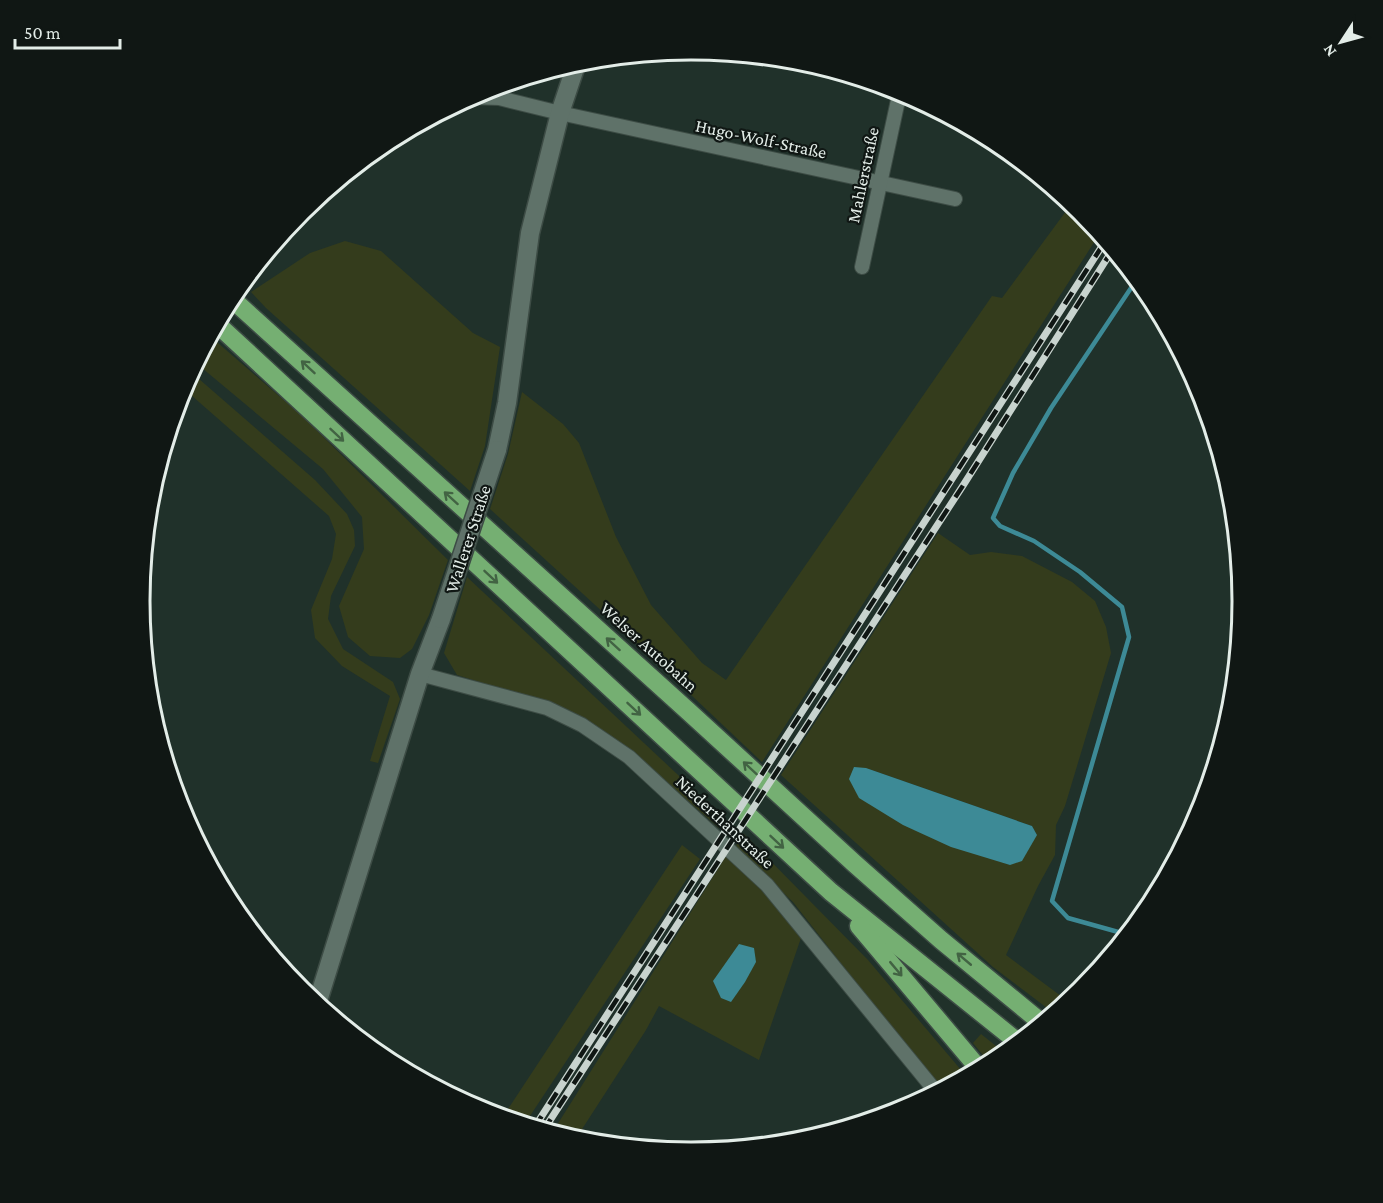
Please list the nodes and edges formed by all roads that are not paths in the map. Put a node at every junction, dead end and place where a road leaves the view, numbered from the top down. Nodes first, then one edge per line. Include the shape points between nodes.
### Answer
1 (573, 73) edge
2 (493, 98) edge
3 (898, 101) edge
4 (560, 113) junction
5 (880, 184) junction
6 (955, 199) dead end
7 (862, 267) dead end
8 (239, 305) edge
9 (224, 330) edge
10 (420, 674) junction
11 (831, 892) junction
12 (319, 994) edge
13 (1037, 1019) edge
14 (1012, 1037) edge
15 (974, 1063) edge
16 (932, 1087) edge

1 - 4 street, Wallerer Straße
2 - 4 street, Hugo-Wolf-Straße
3 - 5 street, Mahlerstraße
4 - 5 street, Hugo-Wolf-Straße
4 - 10 street, Wallerer Straße, bridge via 530,233 509,392 497,450
5 - 6 street, Hugo-Wolf-Straße
5 - 7 street, Mahlerstraße
13 -> 8 highway, Welser Autobahn via 847,857
9 -> 11 highway
10 - 12 street, Wallerer Straße
10 - 16 street, Niederthanstraße via 547,708 582,725 629,757 767,885
11 - 14 highway
11 -> 15 highway

